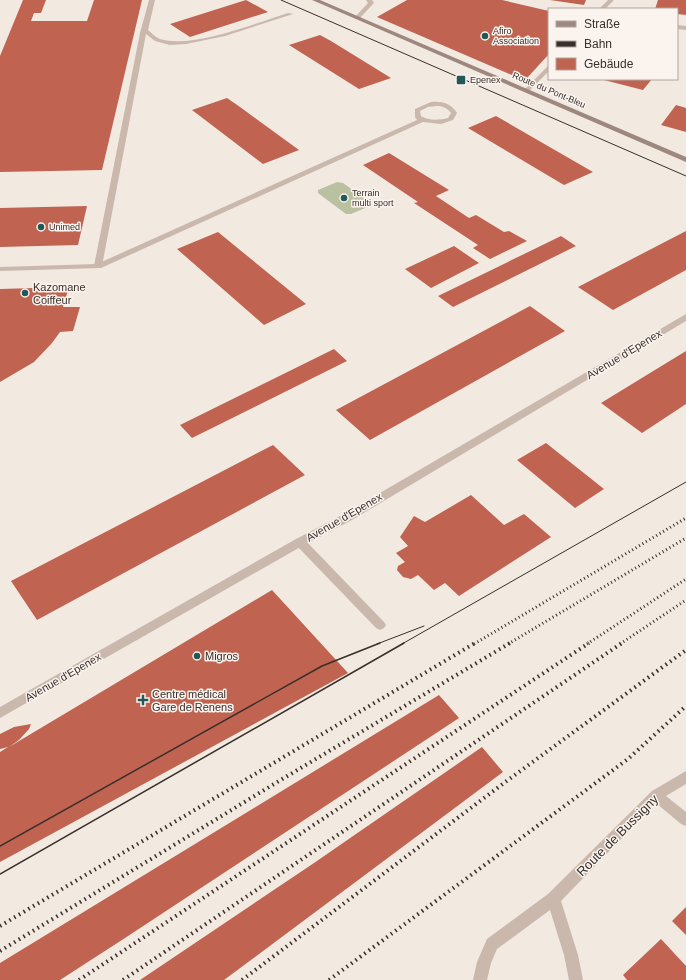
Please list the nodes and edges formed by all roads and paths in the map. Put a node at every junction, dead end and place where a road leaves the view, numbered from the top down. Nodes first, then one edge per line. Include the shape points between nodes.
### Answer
1 (152, 0) edge
2 (315, 0) edge
3 (369, 0) edge
4 (611, 0) edge
5 (603, 8) edge
6 (290, 14) dead end
7 (357, 18) junction
8 (145, 30) junction
9 (548, 68) edge
10 (526, 91) junction
11 (422, 120) junction
12 (686, 160) edge
13 (98, 266) junction
14 (0, 269) edge
15 (686, 317) edge
16 (300, 542) junction
17 (380, 624) dead end
18 (0, 713) edge
19 (686, 778) edge
20 (656, 795) junction
21 (686, 820) edge
22 (553, 899) junction
23 (480, 980) edge
24 (576, 980) edge

1 - 8 street
2 - 7 main road, Route du Pont-Bleu
3 - 7 street via 371,3
4 - 5 street
6 - 8 street via 192,42 157,40
7 - 10 main road, Route du Pont-Bleu
8 - 13 street
9 - 10 street
10 - 12 main road, Route du Pont-Bleu
11 - 11 street via 441,122 451,119 454,113 444,105 430,104 417,110 418,117
11 - 13 street
13 - 14 street
15 - 16 street, Avenue d'Epenex via 348,517
16 - 17 street
16 - 18 street, Avenue d'Epenex
19 - 20 street, Route de Bussigny
20 - 21 street
20 - 22 street, Route de Bussigny
22 - 23 street, Route de Bussigny via 492,944
22 - 24 street via 571,955

